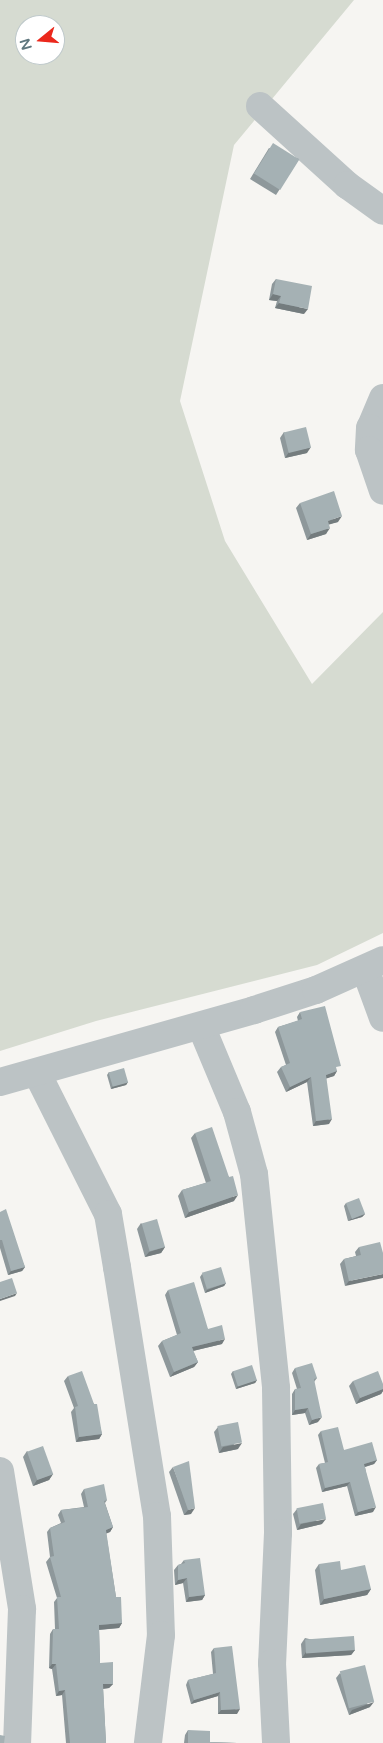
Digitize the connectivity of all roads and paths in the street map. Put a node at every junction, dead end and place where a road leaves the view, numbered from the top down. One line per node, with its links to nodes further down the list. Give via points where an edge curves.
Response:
1 (260, 106): 2 (street, via 347,185)
2 (383, 211)
3 (383, 398): 4 (street, via 370,428 369,450)
4 (383, 490)
5 (374, 965): 6 (street); 7 (street, via 316,990)
6 (383, 1018)
7 (201, 1026): 8 (street); 13 (street, via 237,1112 254,1174 276,1388 278,1533 272,1663)
8 (37, 1073): 9 (street); 12 (street, via 108,1214 119,1277 157,1516 161,1635)
9 (0, 1082)
10 (0, 1471): 11 (street, via 22,1609)
11 (17, 1743)
12 (148, 1743)
13 (276, 1743)

